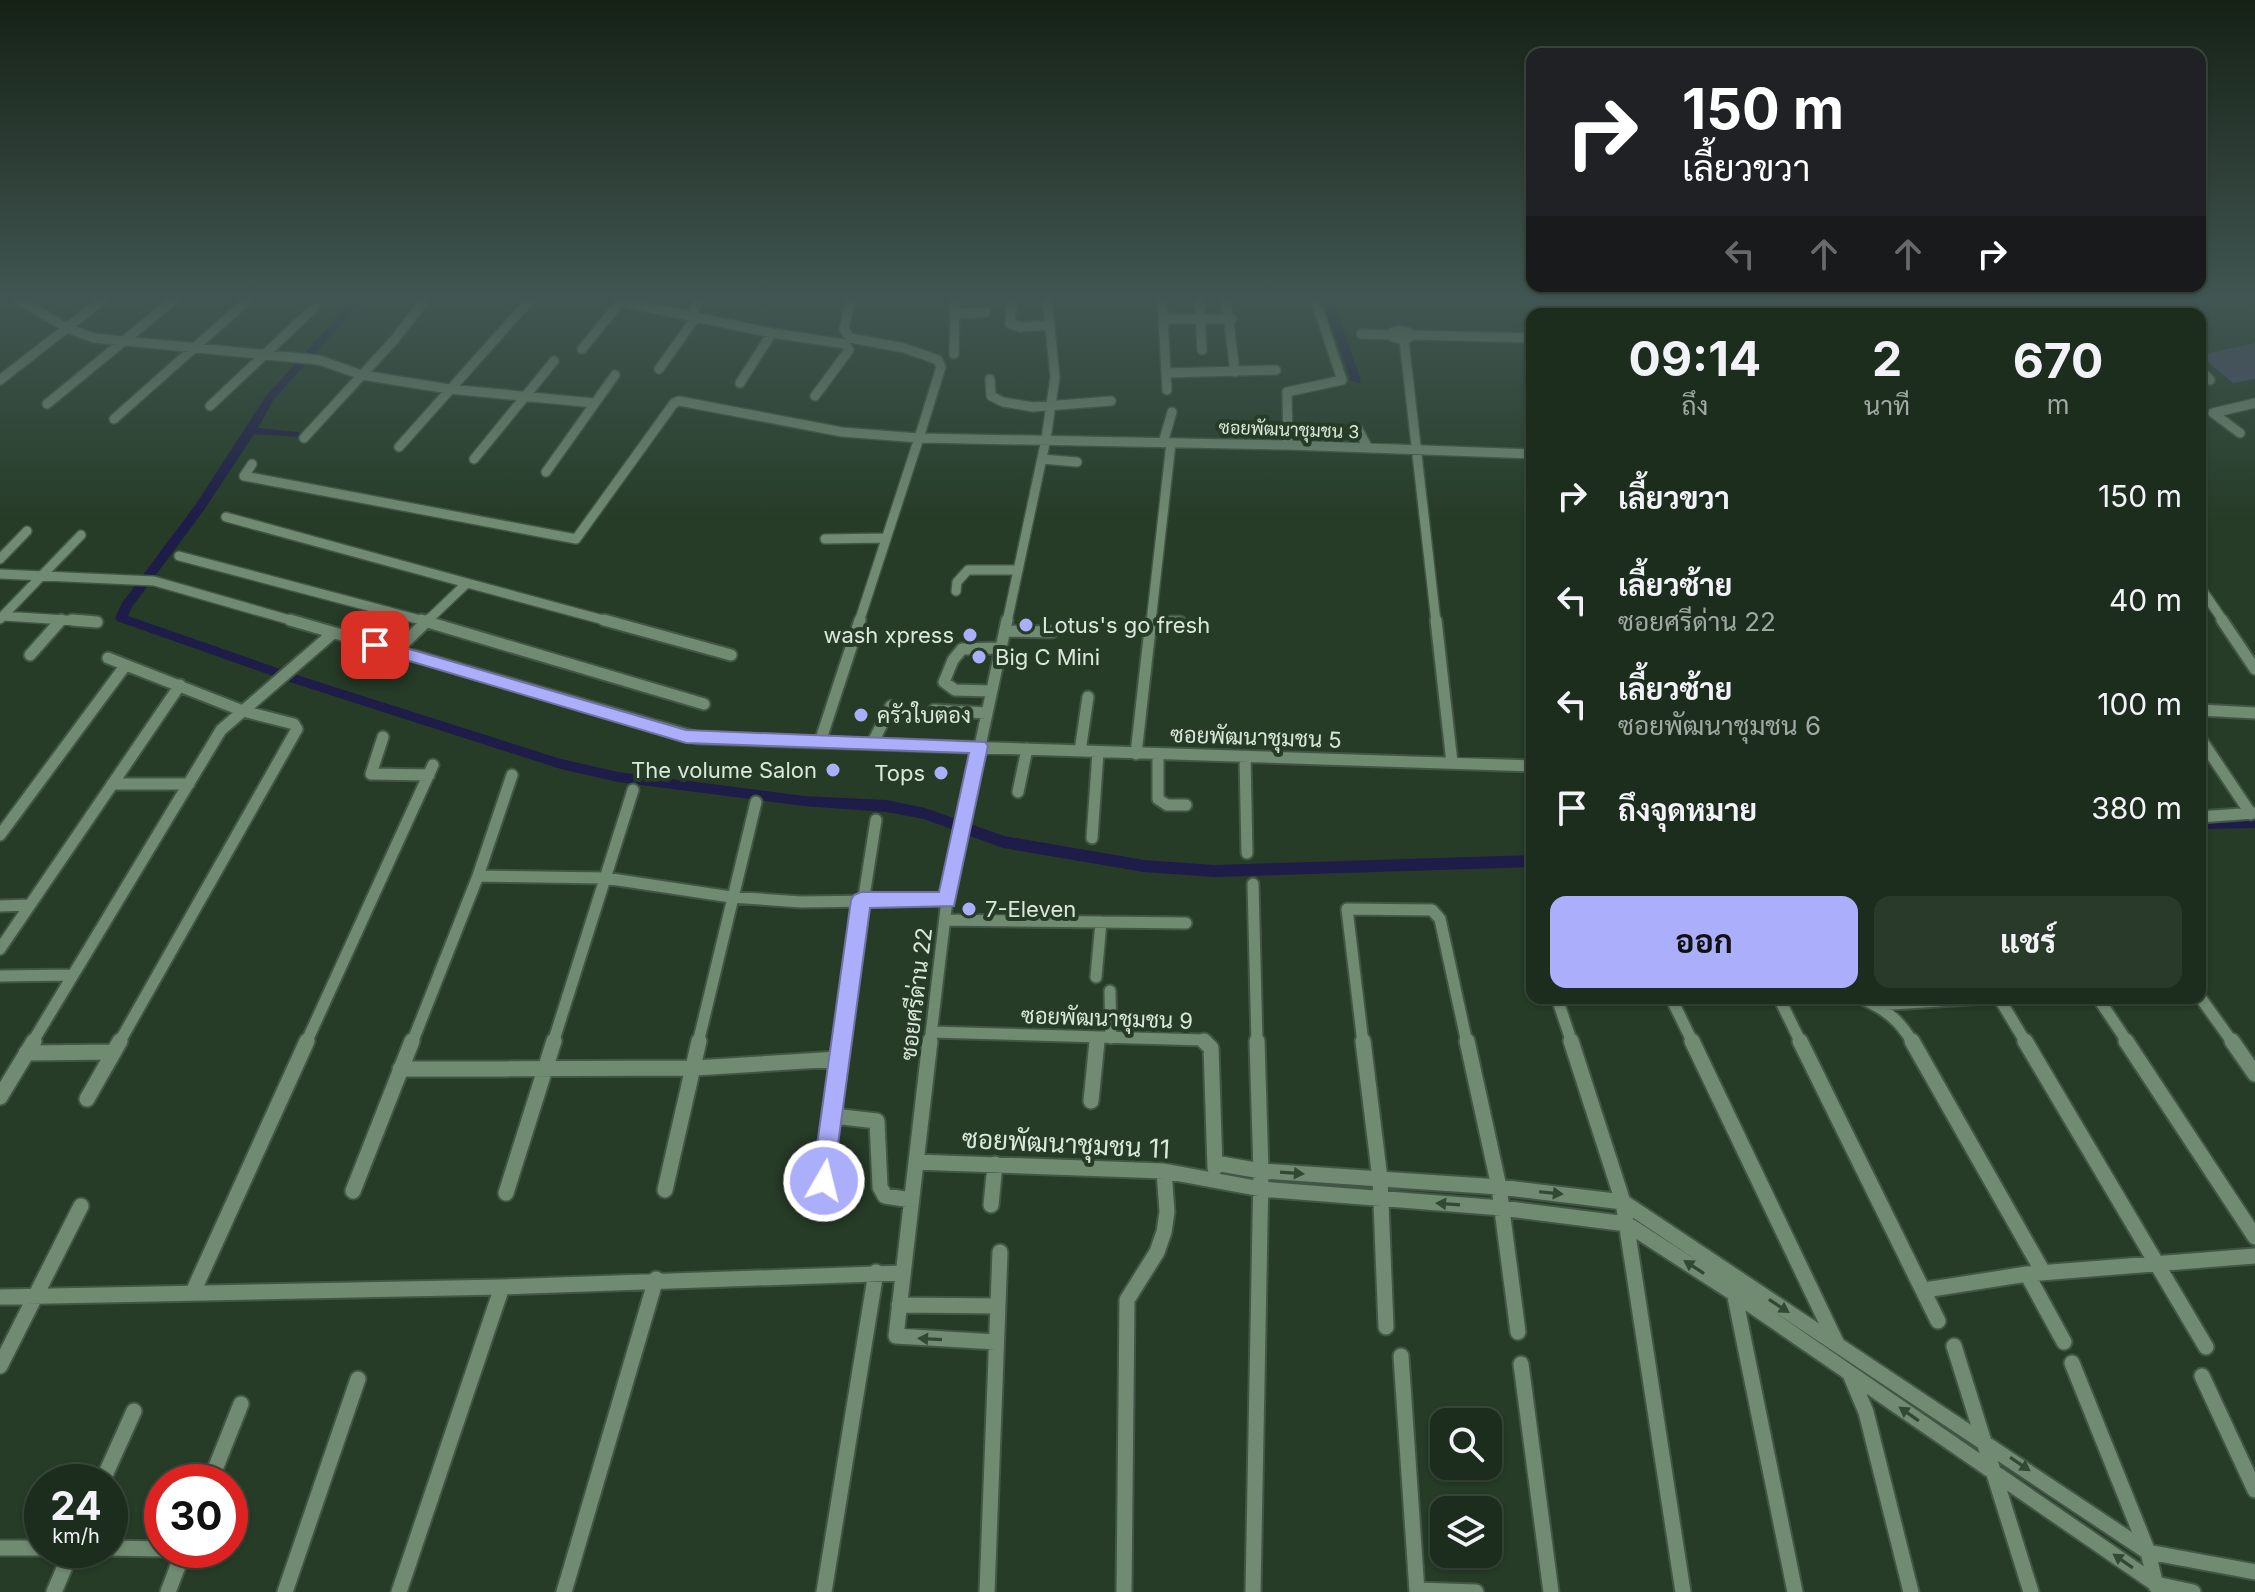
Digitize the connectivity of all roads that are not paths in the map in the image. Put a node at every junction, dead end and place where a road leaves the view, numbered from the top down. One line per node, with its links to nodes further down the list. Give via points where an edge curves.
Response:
1 (85, 373): 27 (street)
2 (166, 373): 31 (street)
3 (244, 373): 29 (street)
4 (357, 373): 14 (street)
5 (463, 373): 20 (street)
6 (544, 373): 23 (street)
7 (746, 373): 19 (street)
8 (831, 373): 24 (street)
9 (939, 373): 35 (street)
10 (1055, 373): 28 (street, ซอยศรีด่าน 22)
11 (1166, 373): 22 (street)
12 (1340, 373): 38 (street, via 1342,380 1334,385 1287,392)
13 (1410, 373): 41 (street)
14 (362, 375): 20 (street); 34 (street)
15 (615, 375): 25 (street)
16 (2206, 376): 18 (street)
17 (990, 379): 28 (street, via 991,396 997,401)
18 (2210, 380)
19 (740, 383)
20 (449, 389): 23 (street); 39 (street)
21 (1108, 390): 28 (street, via 1112,404)
22 (1167, 390)
23 (525, 395): 25 (street); 43 (street)
24 (815, 396)
25 (594, 403): 47 (street)
26 (2255, 403): 33 (street, via 2213,413)
27 (47, 404)
28 (1051, 405): 36 (street, ซอยศรีด่าน 22)
29 (210, 406)
30 (1172, 412): 37 (street)
31 (114, 419)
32 (1358, 429): 40 (street)
33 (2240, 433)
34 (304, 438)
35 (919, 438): 36 (street, ซอยพัฒนาชุมชน 3); 46 (street, ซอยพัฒนาชุมชน 3, via 842,432 679,401 576,539 244,476); 51 (street)
36 (1046, 439): 37 (street, ซอยพัฒนาชุมชน 3); 44 (street, ซอยศรีด่าน 22)
37 (1167, 443): 38 (street, ซอยพัฒนาชุมชน 3); 65 (street)
38 (1288, 445): 40 (street, ซอยพัฒนาชุมชน 3)
39 (399, 447)
40 (1368, 448): 41 (street, ซอยพัฒนาชุมชน 3)
41 (1417, 450): 42 (street, ซอยพัฒนาชุมชน 3); 98 (street)
42 (1526, 454)
43 (474, 459)
44 (1042, 459): 45 (street); 55 (street, ซอยศรีด่าน 22)
45 (1077, 462)
46 (252, 464)
47 (546, 472)
48 (226, 517): 58 (street)
49 (27, 531): 54 (street)
50 (81, 535): 57 (street)
51 (886, 538): 52 (street); 88 (street)
52 (825, 539)
53 (179, 556): 64 (street)
54 (0, 559)
55 (1018, 570): 59 (street, via 968,570); 67 (street, ซอยศรีด่าน 22)
56 (0, 574): 57 (street, ซอยพัฒนาชุมชน 5)
57 (41, 576): 61 (street); 69 (street, ซอยพัฒนาชุมชน 5, via 154,581)
58 (467, 583): 64 (street); 73 (street)
59 (956, 591)
60 (2206, 598): 76 (street)
61 (2, 618): 62 (street)
62 (61, 620): 63 (street); 72 (street)
63 (97, 622)
64 (427, 622): 71 (street); 80 (street)
65 (1151, 622): 66 (street); 95 (street)
66 (1180, 622)
67 (1005, 631): 68 (street); 70 (street, ซอยศรีด่าน 22)
68 (1052, 632)
69 (333, 633): 71 (street, ซอยพัฒนาชุมชน 5); 84 (street)
70 (1000, 648): 78 (street, ซอยศรีด่าน 22); 78 (street, via 961,648 953,654 944,682 955,690)
71 (396, 651): 88 (street, ซอยพัฒนาชุมชน 5, via 686,737)
72 (30, 655)
73 (731, 655)
74 (108, 658): 75 (street)
75 (125, 666): 77 (street); 110 (street)
76 (2255, 669)
77 (180, 685): 84 (street); 101 (street)
78 (991, 691): 85 (street, ซอยศรีด่าน 22)
79 (1088, 697): 93 (street)
80 (704, 704)
81 (891, 706): 89 (street)
82 (934, 710): 85 (street)
83 (2206, 710): 86 (street)
84 (243, 711): 102 (street, via 221,730); 139 (street, via 297,729)
85 (986, 713): 90 (street, ซอยศรีด่าน 22)
86 (2255, 713)
87 (383, 737): 180 (street, via 371,774 431,770)
88 (820, 742): 89 (street, ซอยพัฒนาชุมชน 5)
89 (872, 744): 90 (street, ซอยพัฒนาชุมชน 5)
90 (979, 746): 92 (street, ซอยพัฒนาชุมชน 5); 118 (street, ซอยศรีด่าน 22)
91 (2206, 747): 107 (street)
92 (1027, 749): 93 (street, ซอยพัฒนาชุมชน 5); 104 (street)
93 (1080, 751): 94 (street, ซอยพัฒนาชุมชน 5)
94 (1098, 752): 95 (street, ซอยพัฒนาชุมชน 5); 111 (street)
95 (1136, 754): 96 (street, ซอยพัฒนาชุมชน 5)
96 (1158, 754): 97 (street, ซอยพัฒนาชุมชน 5); 106 (street, via 1158,799)
97 (1245, 757): 98 (street, ซอยพัฒนาชุมชน 5); 112 (street)
98 (1452, 763): 99 (street, ซอยพัฒนาชุมชน 5)
99 (1526, 766)
100 (512, 775): 113 (street)
101 (112, 784): 102 (street); 119 (street)
102 (189, 784): 125 (street)
103 (633, 790): 114 (street)
104 (1018, 792)
105 (756, 802): 116 (street)
106 (1186, 805)
107 (2253, 814): 108 (street)
108 (2206, 817)
109 (876, 820): 117 (street)
110 (0, 835)
111 (1092, 838)
112 (1247, 853)
113 (478, 876): 114 (street); 143 (street)
114 (605, 878): 116 (street); 144 (street)
115 (1253, 884): 154 (street)
116 (731, 897): 117 (street); 142 (street)
117 (861, 900): 118 (street); 141 (street)
118 (947, 900): 121 (street, ซอยศรีด่าน 22)
119 (30, 905): 120 (street); 124 (street)
120 (0, 906)
121 (945, 920): 122 (street); 137 (street, ซอยศรีด่าน 22)
122 (1101, 922): 123 (street); 127 (street)
123 (1186, 923)
124 (0, 949)
125 (73, 975): 126 (street); 140 (street)
126 (0, 976)
127 (1096, 977)
128 (1110, 991): 138 (street)
129 (1559, 1004): 164 (street)
130 (1674, 1004): 191 (street)
131 (1782, 1004): 179 (street)
132 (1886, 1004): 136 (street)
133 (2003, 1004): 172 (street)
134 (2102, 1004): 169 (street)
135 (2205, 1004): 145 (street)
136 (1876, 1005): 175 (street, via 1902,1024)
137 (931, 1032): 138 (street, ซอยพัฒนาชุมชน 9); 150 (street, ซอยศรีด่าน 22)
138 (1104, 1037): 148 (street); 152 (street, ซอยพัฒนาชุมชน 9, via 1208,1043)
139 (114, 1052): 140 (street); 147 (street)
140 (26, 1053): 146 (street)
141 (838, 1059): 142 (street); 156 (street)
142 (695, 1068): 144 (street); 159 (street)
143 (400, 1069): 144 (street); 160 (street)
144 (546, 1069): 161 (street)
145 (2255, 1074)
146 (0, 1097)
147 (87, 1099)
148 (1091, 1101)
149 (842, 1117): 163 (street, via 877,1121 880,1189 885,1196)
150 (916, 1162): 151 (street, ซอยพัฒนาชุมชน 11); 163 (street, ซอยศรีด่าน 22)
151 (995, 1164): 153 (street, ซอยพัฒนาชุมชน 11); 165 (street)
152 (1214, 1170): 153 (street, ซอยพัฒนาชุมชน 11); 154 (street); 158 (street)
153 (1164, 1171): 223 (street, via 1164,1236 1127,1300)
154 (1261, 1171): 155 (street, one-way to 155); 158 (street)
155 (1380, 1179): 157 (street); 157 (street, via 1347,909 1432,910 1440,919); 162 (street)
156 (824, 1181)
157 (1499, 1187): 164 (street, one-way to 164); 167 (street)
158 (1261, 1189): 162 (street); 224 (street)
159 (665, 1190)
160 (353, 1191)
161 (506, 1193)
162 (1381, 1199): 167 (street, one-way to 162); 187 (street)
163 (911, 1200): 174 (street, ซอยศรีด่าน 22)
164 (1623, 1202): 168 (street); 176 (street)
165 (991, 1205)
166 (81, 1206): 183 (street)
167 (1502, 1208): 168 (street); 188 (street)
168 (1627, 1224): 181 (street, one-way to 168); 227 (street)
169 (2255, 1237)
170 (1000, 1252): 185 (street)
171 (2255, 1256): 172 (street)
172 (2157, 1263): 175 (street); 193 (street)
173 (876, 1272): 174 (street); 177 (street); 221 (street)
174 (903, 1273): 184 (street, ซอยศรีด่าน 22)
175 (2035, 1273): 179 (street); 190 (street)
176 (1731, 1275): 181 (street); 191 (street, one-way to 191)
177 (656, 1279): 178 (street); 220 (street)
178 (502, 1287): 180 (street); 219 (street)
179 (1925, 1290): 186 (street)
180 (193, 1292): 183 (street)
181 (1735, 1294): 198 (street); 228 (street)
182 (0, 1297): 183 (street)
183 (33, 1297): 197 (street)
184 (899, 1305): 185 (street); 189 (street, ซอยศรีด่าน 22, one-way to 184, via 898,1338)
185 (998, 1306): 189 (street)
186 (1938, 1321)
187 (1386, 1327)
188 (1518, 1332)
189 (996, 1342): 222 (street)
190 (2064, 1342)
191 (1838, 1345): 198 (street); 203 (street)
192 (1954, 1346): 203 (street)
193 (2206, 1347)
194 (1401, 1356): 215 (street)
195 (2072, 1363): 210 (street)
196 (1521, 1364): 226 (street)
197 (0, 1366)
198 (1849, 1372): 206 (street, one-way to 198); 229 (street, via 1866,1412)
199 (2202, 1376): 207 (street)
200 (358, 1379): 218 (street)
201 (241, 1404): 205 (street)
202 (134, 1411): 204 (street)
203 (1986, 1441): 206 (street); 210 (street, one-way to 210)
204 (110, 1464)
205 (217, 1464)
206 (1996, 1473): 214 (street, one-way to 206); 230 (street)
207 (2255, 1490)
208 (0, 1548): 209 (street)
209 (24, 1548)
210 (2148, 1552): 213 (street); 214 (street)
211 (64, 1568): 216 (street)
212 (177, 1568): 217 (street)
213 (2255, 1572)
214 (2157, 1588): 231 (street)
215 (1417, 1591): 225 (street)
216 (54, 1592)
217 (168, 1592)
218 (285, 1592)
219 (399, 1592)
220 (564, 1592)
221 (824, 1592)
222 (987, 1592)
223 (1124, 1592)
224 (1253, 1592)
225 (1476, 1592)
226 (1551, 1592)
227 (1683, 1592)
228 (1795, 1592)
229 (1911, 1592)
230 (2031, 1592)
231 (2193, 1592)

